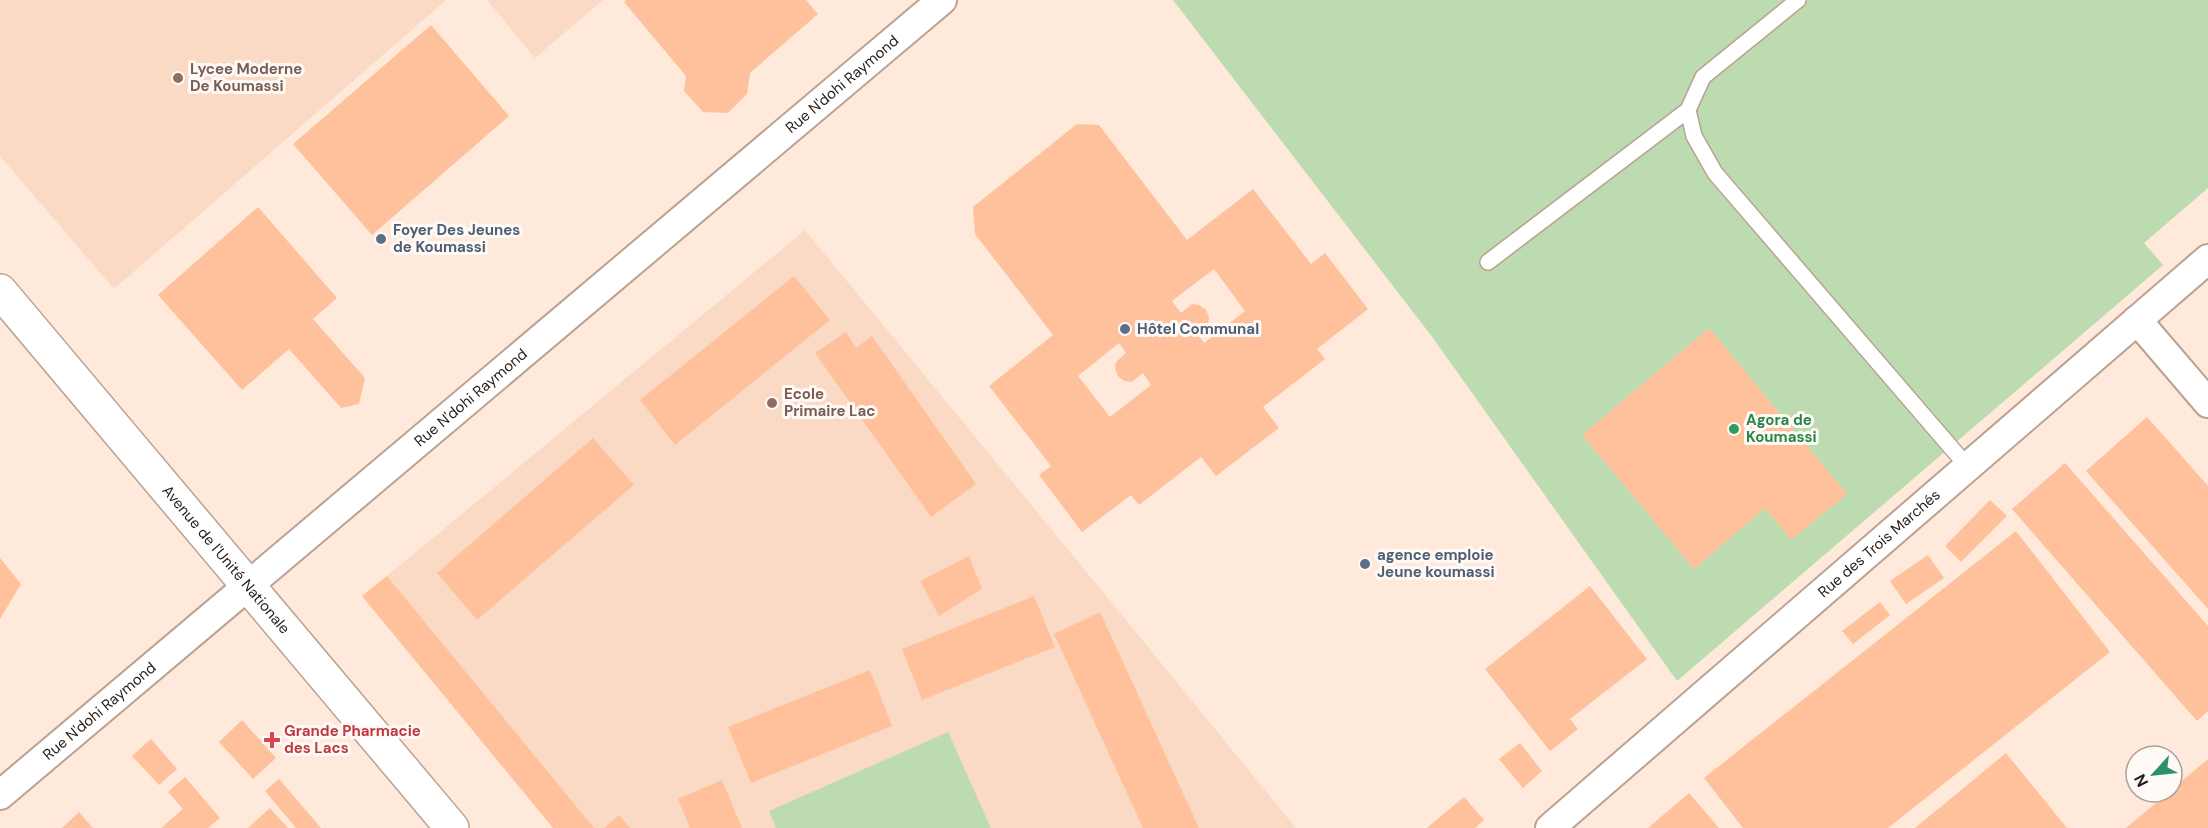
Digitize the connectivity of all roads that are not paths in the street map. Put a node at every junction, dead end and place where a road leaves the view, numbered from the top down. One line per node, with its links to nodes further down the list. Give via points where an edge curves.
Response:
1 (942, 0): 10 (street, Rue N'dohi Raymond)
2 (1798, 0): 3 (lane, via 1703,76)
3 (1688, 110): 5 (lane); 9 (lane, via 1695,136 1715,173)
4 (2208, 259): 7 (street, Rue des Trois Marchés)
5 (1488, 262)
6 (0, 291): 10 (street, Avenue de l'Unité Nationale)
7 (2137, 320): 8 (street); 9 (street, Rue des Trois Marchés)
8 (2208, 404)
9 (1967, 466): 13 (street, Rue des Trois Marchés)
10 (249, 586): 11 (street, Rue N'dohi Raymond); 12 (street, Avenue de l'Unité Nationale)
11 (0, 795)
12 (452, 828)
13 (1550, 828)

